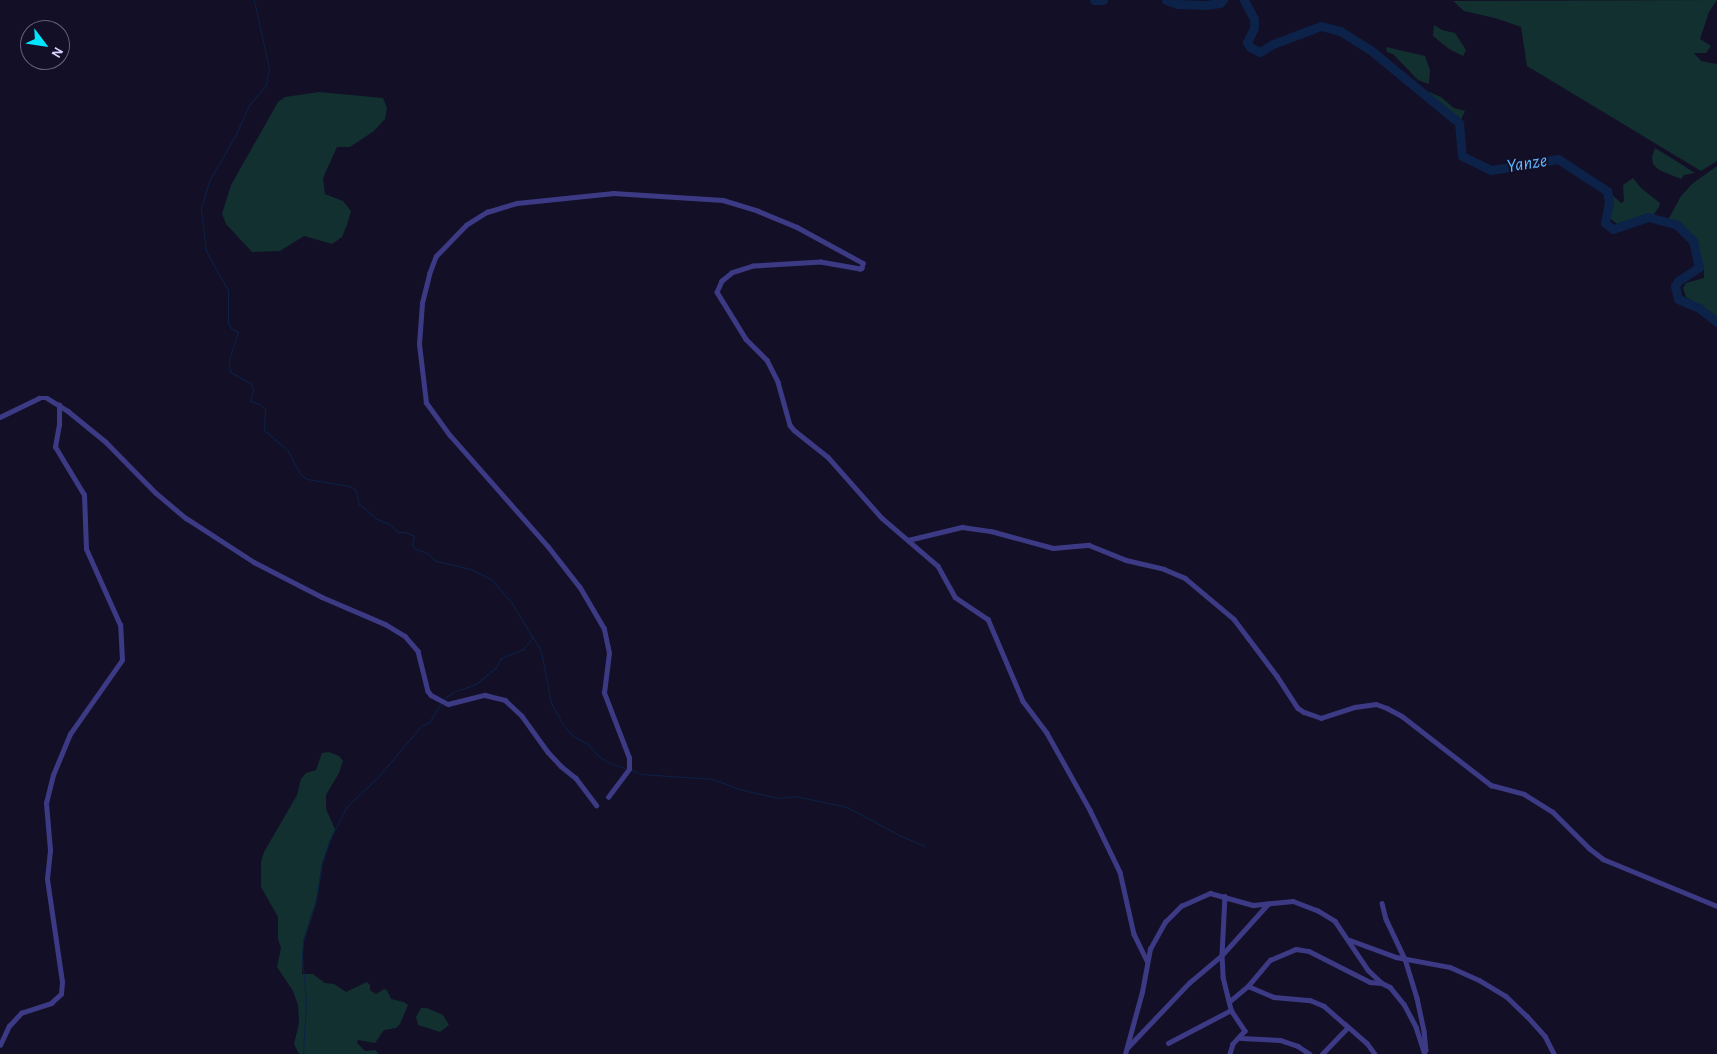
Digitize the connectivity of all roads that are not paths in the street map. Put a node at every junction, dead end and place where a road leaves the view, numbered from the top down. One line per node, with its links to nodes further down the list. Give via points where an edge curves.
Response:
1 (59, 405): 2 (street, via 47,398 34,399); 5 (street, via 106,442 156,493 186,518 263,566 405,636 418,651 431,695 448,704 485,695 505,700 522,716 560,766 576,778); 21 (street, via 60,425 55,447 84,495 86,549 120,624 122,660 70,734 47,797 50,850 47,879 61,994 51,1003 21,1013 8,1026)
2 (0, 417)
3 (908, 540): 4 (street, via 882,518 828,457 794,430 767,360 746,339 717,292 722,281 732,273 753,266 821,262 860,270 863,266 858,259 797,227 723,200 612,193 554,198 517,203 487,212 466,225 436,256 422,303 420,344 426,403 450,436 548,547 580,588 604,629 609,652 604,693 629,758 629,769); 9 (street, via 962,527 991,531 1053,548 1088,546 1185,578 1234,619 1304,712 1321,718 1355,707 1376,704 1387,708 1491,785 1524,794 1553,812 1604,859); 13 (street, via 938,566 955,597 991,624 1023,702 1047,733 1120,872 1134,934)
4 (608, 797)
5 (596, 805)
6 (1225, 896): 8 (street, via 1253,905); 11 (street); 13 (street, via 1210,893 1181,906 1159,932)
7 (1382, 903): 12 (street)
8 (1268, 904): 10 (street, via 1293,901 1317,910 1335,921); 11 (street)
9 (1717, 906)
10 (1349, 940): 12 (street); 14 (street, via 1368,970)
11 (1222, 955): 16 (street, via 1223,977); 22 (street)
12 (1405, 959): 28 (street, via 1417,998); 29 (street, via 1450,968 1506,996 1545,1036)
13 (1147, 961): 22 (street)
14 (1382, 984): 15 (street, via 1370,982 1309,951 1296,949 1270,960); 28 (street, via 1390,987 1404,1004)
15 (1248, 986): 16 (street); 18 (street, via 1274,997 1310,1000 1324,1006)
16 (1230, 1001): 17 (street)
17 (1231, 1010): 19 (street, via 1244,1027); 20 (street)
18 (1348, 1027): 26 (street); 27 (street)
19 (1241, 1038): 24 (street, via 1233,1044); 25 (street, via 1280,1040)
20 (1168, 1043)
21 (0, 1045)
22 (1127, 1048): 23 (street)
23 (1125, 1054)
24 (1230, 1054)
25 (1310, 1054)
26 (1322, 1054)
27 (1375, 1054)
28 (1426, 1054)
29 (1554, 1054)

